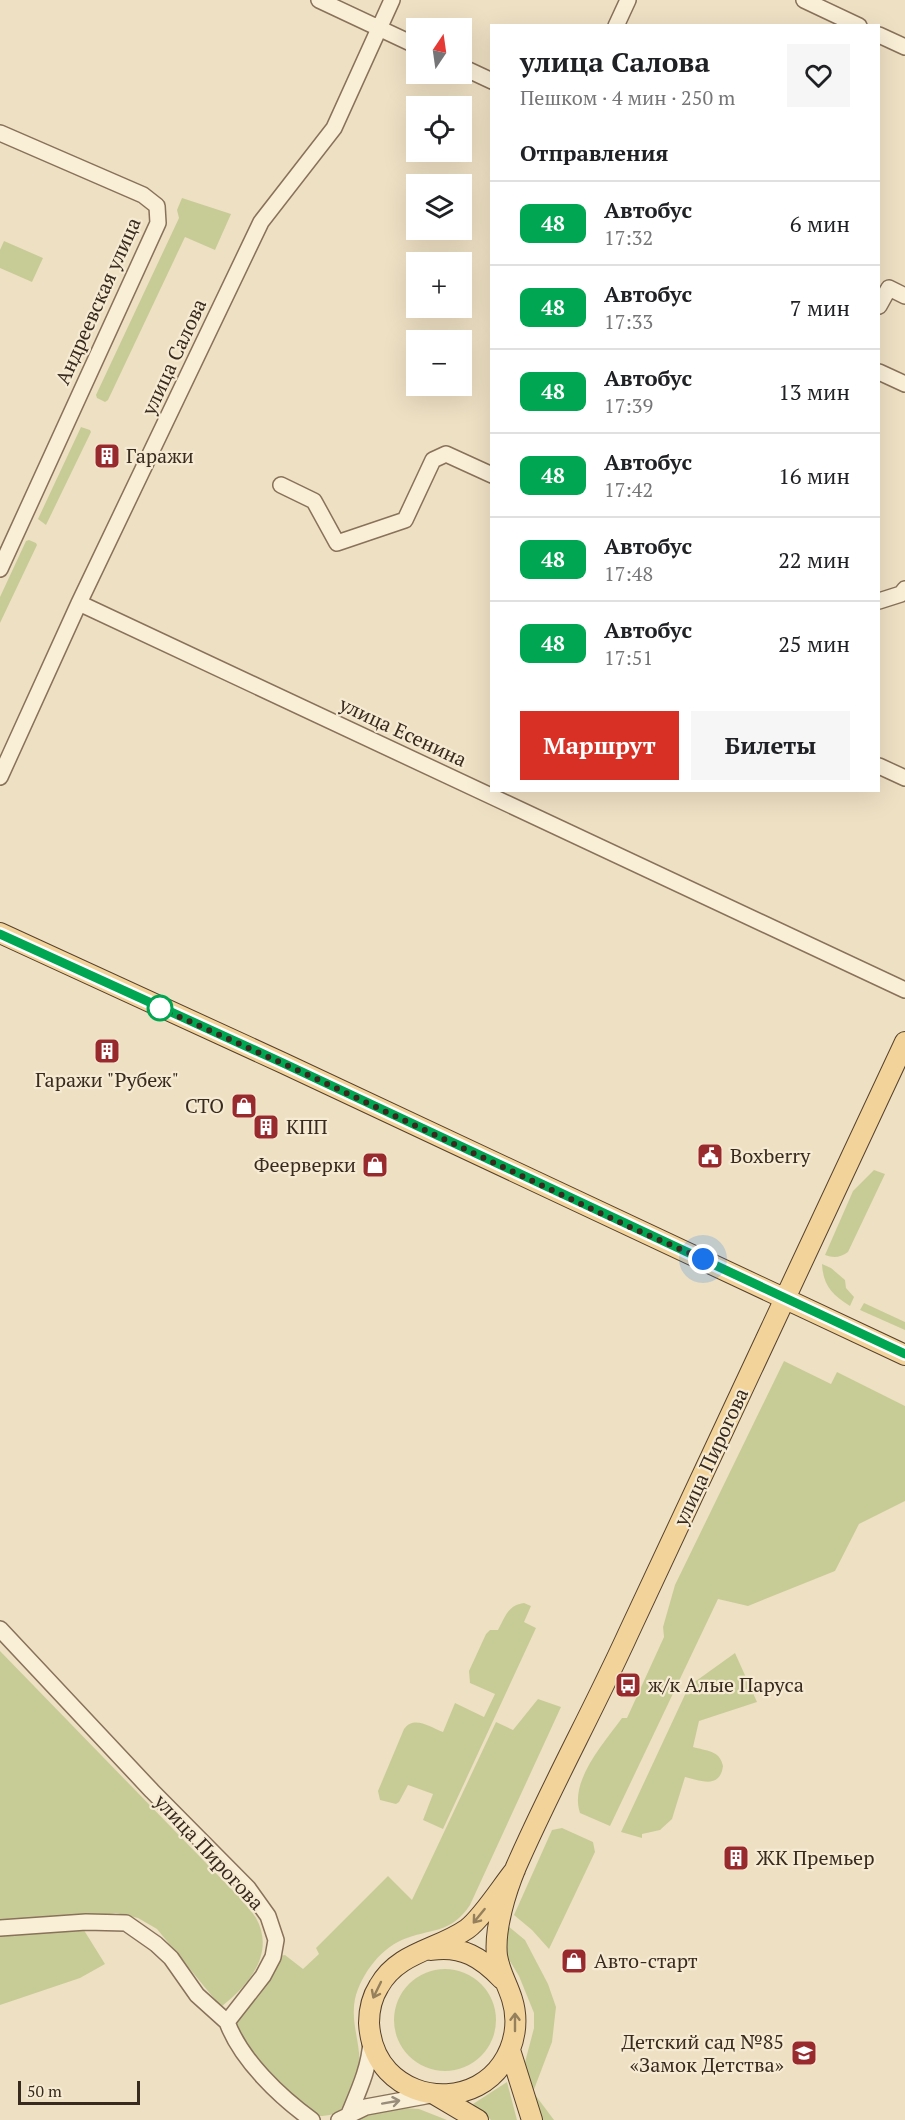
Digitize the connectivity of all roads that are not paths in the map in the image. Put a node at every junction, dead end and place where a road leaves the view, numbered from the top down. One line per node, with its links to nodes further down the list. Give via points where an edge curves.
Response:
1 (319, 0): 7 (street)
2 (392, 0): 7 (street, улица Салова)
3 (628, 0): 5 (street)
4 (804, 0): 6 (street)
5 (617, 24)
6 (855, 24)
7 (379, 28): 9 (street); 23 (street, улица Салова, via 334,128 261,222)
8 (880, 35): 10 (street)
9 (406, 41)
10 (905, 47)
11 (472, 72): 12 (street)
12 (490, 80)
13 (0, 133): 20 (street, Андреевская улица, via 143,195 157,206 158,223)
14 (905, 296): 15 (street, via 889,288)
15 (880, 304)
16 (880, 372): 17 (street)
17 (905, 384)
18 (490, 474): 19 (street, via 446,454 439,456 433,460 405,520 337,543 314,501)
19 (281, 485)
20 (0, 569)
21 (905, 589): 22 (street)
22 (880, 601)
23 (80, 603): 25 (street, улица Салова); 28 (street, улица Есенина)
24 (880, 766): 26 (street)
25 (0, 777)
26 (905, 778)
27 (0, 933): 30 (main road)
28 (905, 990)
29 (905, 1042): 30 (main road, улица Пирогова)
30 (786, 1298): 31 (main road); 33 (main road, улица Пирогова)
31 (905, 1354)
32 (0, 1629): 37 (street, улица Пирогова, via 248,1888 268,1916 276,1940 273,1957)
33 (515, 1870): 35 (main road, улица Пирогова, one-way to 35, via 469,1928); 36 (main road, улица Пирогова, via 496,1942)
34 (0, 1928): 37 (street, via 126,1923 171,1958 197,1995)
35 (419, 1952): 36 (main road, улица Пирогова, via 442,1948 465,1952 486,1962); 38 (main road, улица Пирогова, one-way to 38, via 400,1961 384,1976 369,2016)
36 (502, 1979): 39 (main road, улица Пирогова, one-way to 36, via 516,2013)
37 (227, 2022): 42 (street, via 260,2072 283,2098)
38 (370, 2038): 40 (main road, улица Пирогова, via 389,2072 404,2084); 41 (street, via 370,2053)
39 (510, 2050): 40 (main road, улица Пирогова, via 495,2072 476,2087); 44 (main road, улица Пирогова)
40 (434, 2094): 41 (street, one-way to 40, via 383,2103); 43 (main road, улица Пирогова)
41 (344, 2117)
42 (312, 2120)
43 (478, 2120)
44 (532, 2120)

